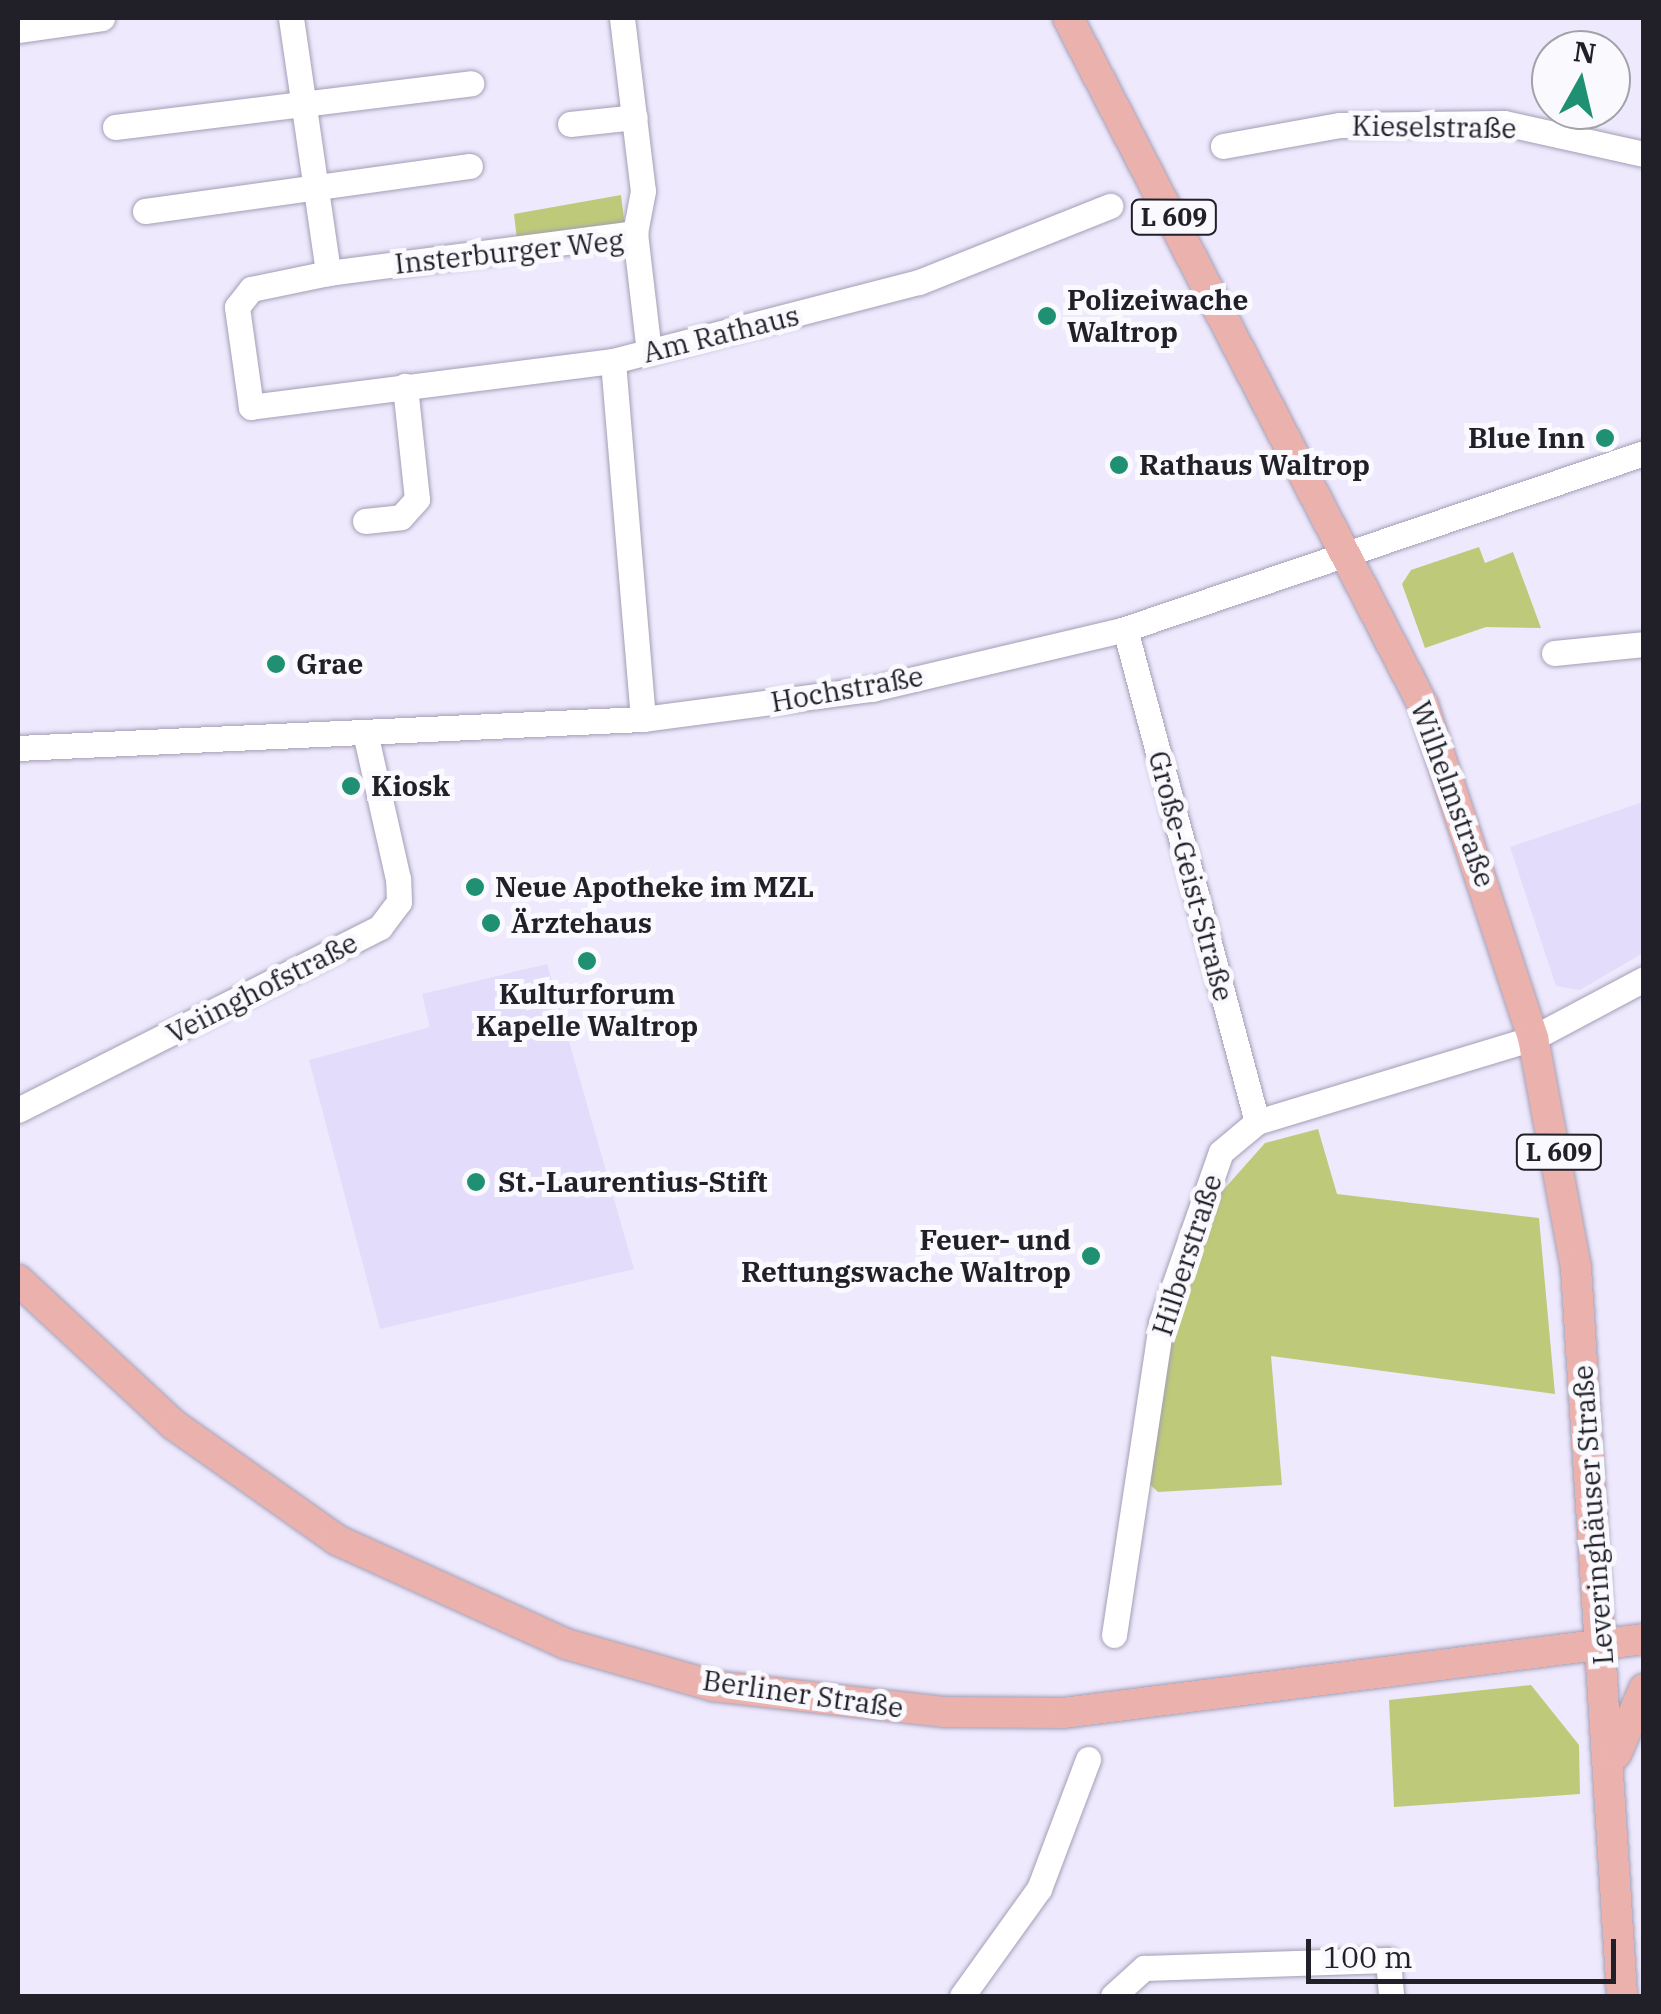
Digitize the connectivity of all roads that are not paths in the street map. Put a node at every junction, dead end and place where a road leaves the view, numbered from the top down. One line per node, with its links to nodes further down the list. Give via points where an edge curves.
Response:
1 (102, 18): 5 (street)
2 (292, 18): 7 (street)
3 (622, 18): 8 (street)
4 (1068, 18): 24 (main road, L 609)
5 (18, 30)
6 (471, 83): 7 (street)
7 (302, 104): 10 (street); 14 (street)
8 (635, 117): 9 (street); 17 (street, via 644,191)
9 (570, 124)
10 (115, 127)
11 (1224, 146): 12 (street, Kieselstraße, via 1340,126 1504,122)
12 (1644, 154)
13 (470, 166): 14 (street)
14 (319, 186): 16 (street); 18 (street)
15 (1110, 206): 19 (street, Am Rathaus, via 919,282)
16 (146, 212)
17 (635, 234): 18 (street, Insterburger Weg); 19 (street, Insterburger Weg)
18 (328, 273): 21 (street, Insterburger Weg, via 252,289 237,308 250,407)
19 (649, 352): 20 (street, Am Rathaus)
20 (613, 360): 21 (street); 28 (street, Am Rathaus)
21 (405, 386): 23 (street, via 417,499 401,517)
22 (1644, 453): 24 (street, Hochstraße)
23 (365, 521)
24 (1352, 558): 25 (street, Hochstraße); 32 (main road, Wilhelmstraße / L 609, via 1452,784)
25 (1125, 629): 28 (street, Hochstraße, via 872,688); 34 (street, Große-Geist-Straße)
26 (1644, 644): 27 (street)
27 (1554, 653)
28 (643, 718): 29 (street, Hochstraße)
29 (366, 738): 30 (street, Hochstraße); 33 (street, Veiinghofstraße, via 398,879 399,902 380,926)
30 (18, 748)
31 (1644, 979): 32 (street, Hilberstraße)
32 (1533, 1038): 34 (street, Hilberstraße); 38 (main road, Leveringhäuser Straße / L 609, via 1576,1268)
33 (18, 1110)
34 (1258, 1122): 36 (street, Hilberstraße, via 1221,1152 1160,1323)
35 (18, 1280): 38 (main road, Berliner Straße, via 174,1425 337,1540 566,1644 713,1686 908,1709 1064,1713)
36 (1114, 1635)
37 (1644, 1639): 38 (main road, Berliner Straße)
38 (1602, 1648): 41 (main road, Leveringhäuser Straße / L 609)
39 (1644, 1689): 41 (main road)
40 (1088, 1759): 42 (street, via 1039,1889)
41 (1610, 1771): 45 (main road, Leveringhäuser Straße / L 609)
42 (962, 1996)
43 (1113, 1996): 44 (street, via 1144,1968 1388,1960)
44 (1390, 1996)
45 (1622, 1996)

